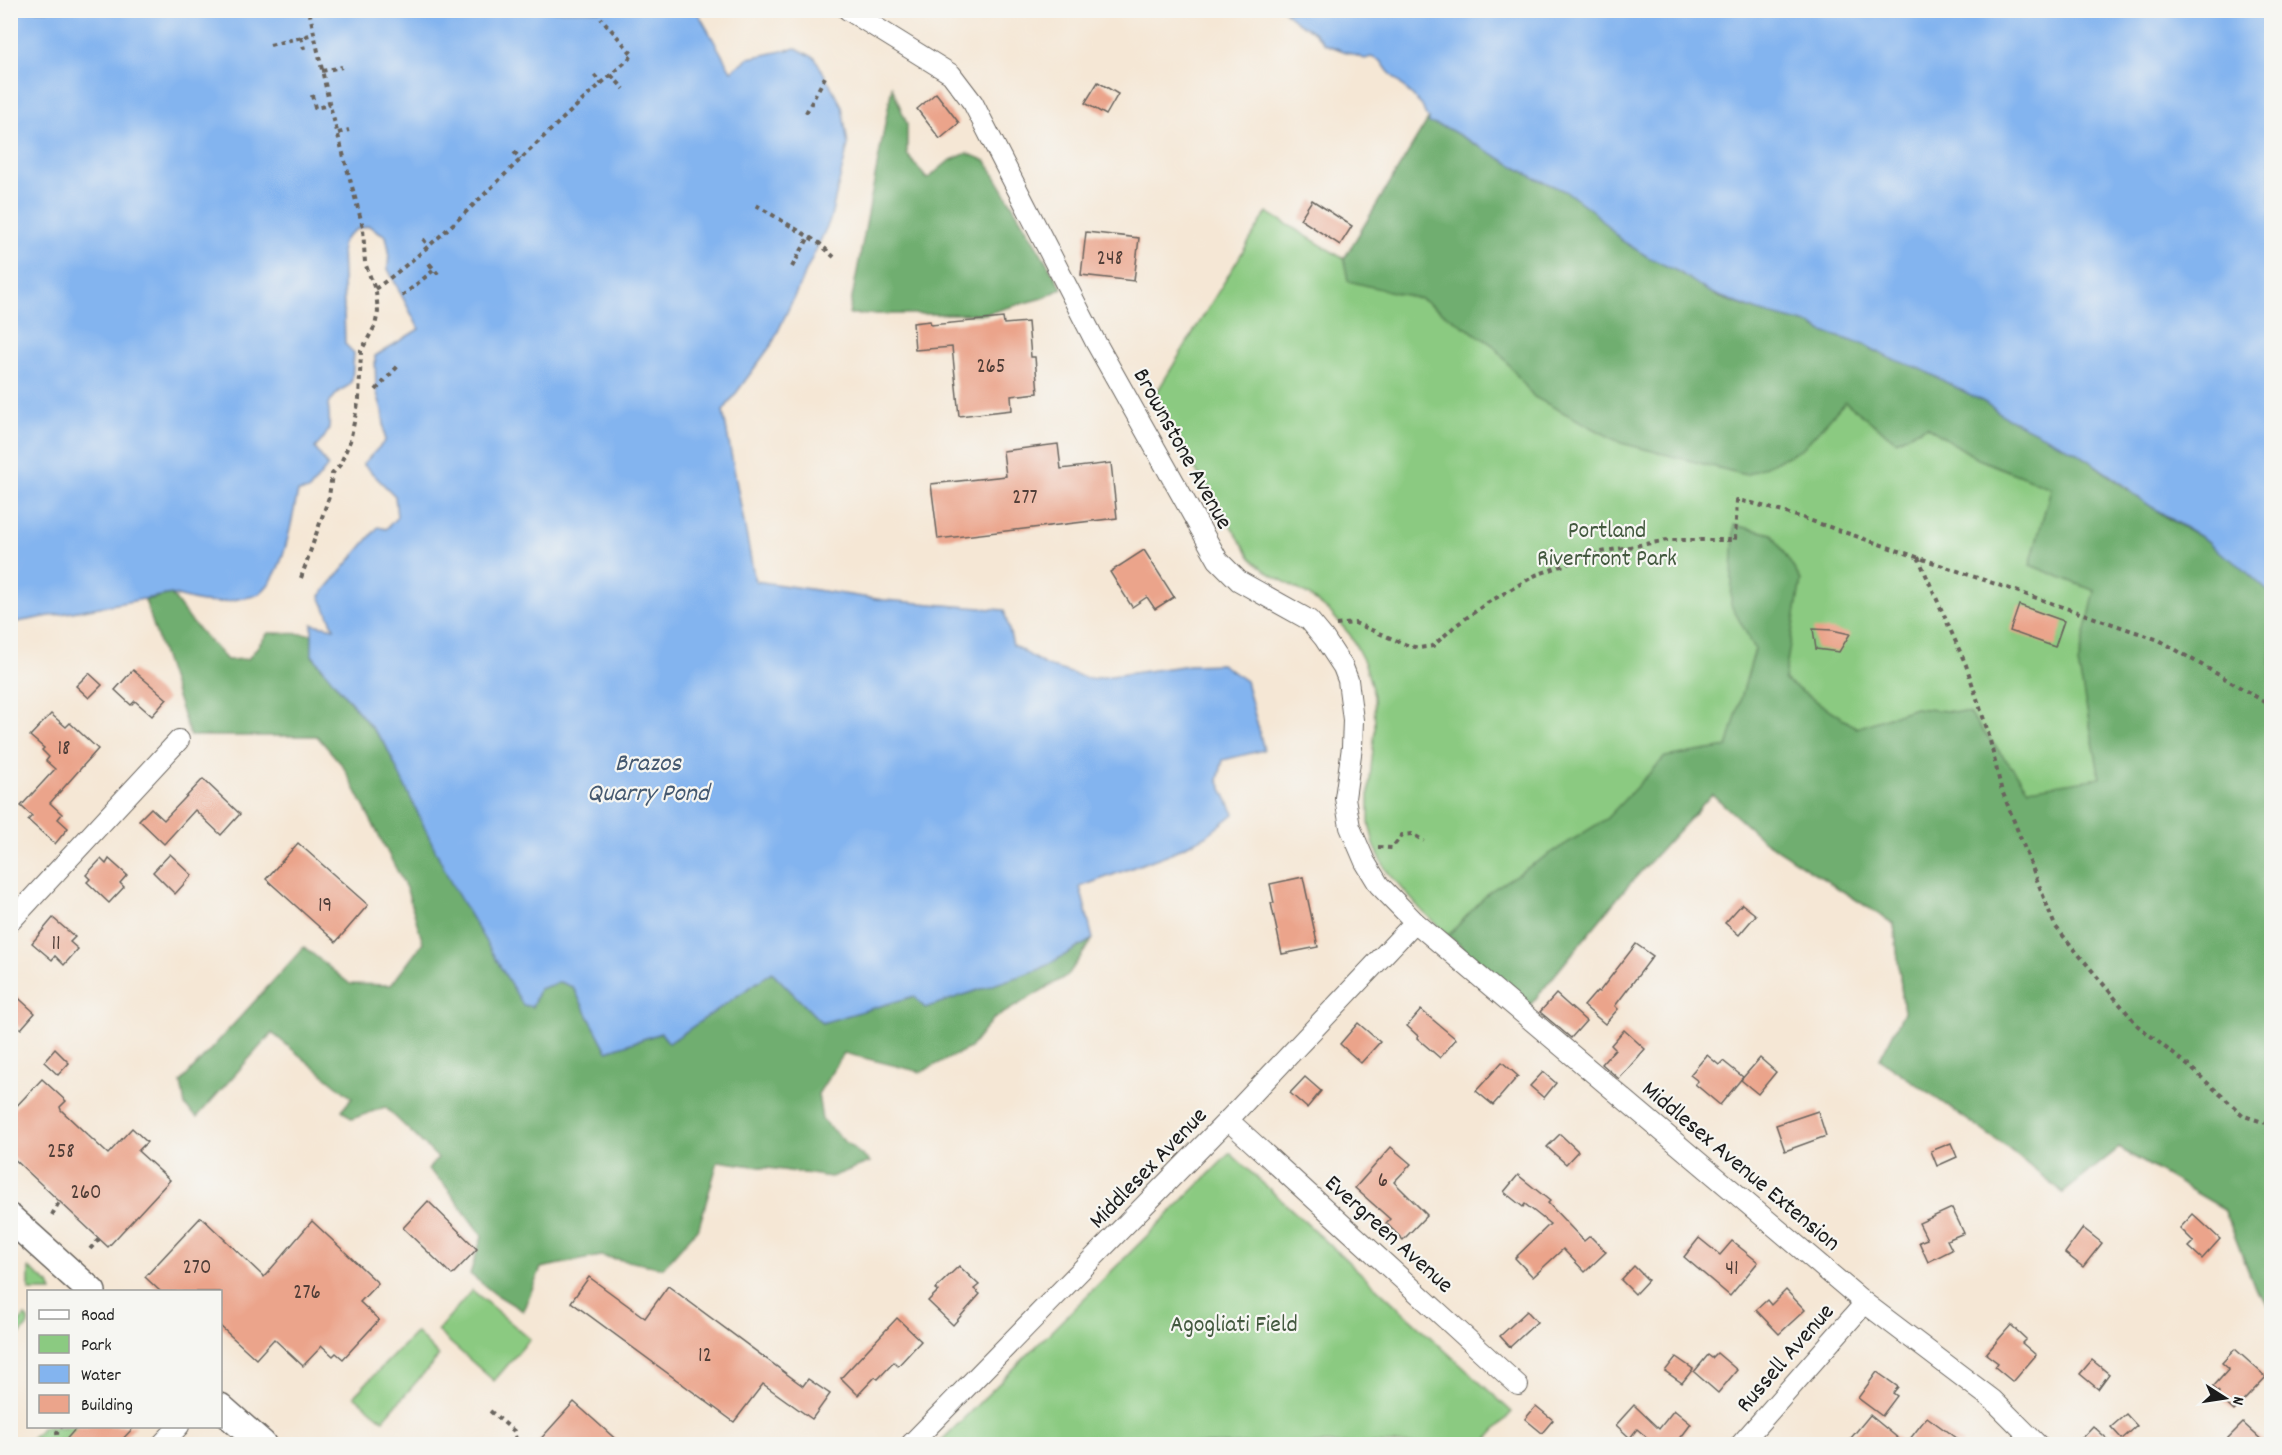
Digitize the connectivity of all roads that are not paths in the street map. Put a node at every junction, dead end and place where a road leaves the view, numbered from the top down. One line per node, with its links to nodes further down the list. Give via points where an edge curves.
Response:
1 (848, 10): 4 (street, Brownstone Avenue, via 951,74 962,88 1095,341 1218,560 1246,585 1309,620 1337,657 1348,680 1352,707 1346,798 1350,827 1379,885)
2 (179, 740): 3 (street)
3 (10, 922)
4 (1415, 922): 5 (street, Middlesex Avenue); 8 (street, Middlesex Avenue Extension)
5 (1228, 1120): 9 (street, Evergreen Avenue); 14 (street, Middlesex Avenue)
6 (10, 1218): 7 (main road)
7 (90, 1290)
8 (1865, 1303): 15 (street, Russell Avenue); 16 (street, Middlesex Avenue Extension, via 1993,1400)
9 (1518, 1385)
10 (222, 1409): 13 (main road)
11 (177, 1428): 12 (street)
12 (162, 1444)
13 (262, 1444)
14 (911, 1444)
15 (1741, 1444)
16 (2037, 1444)

